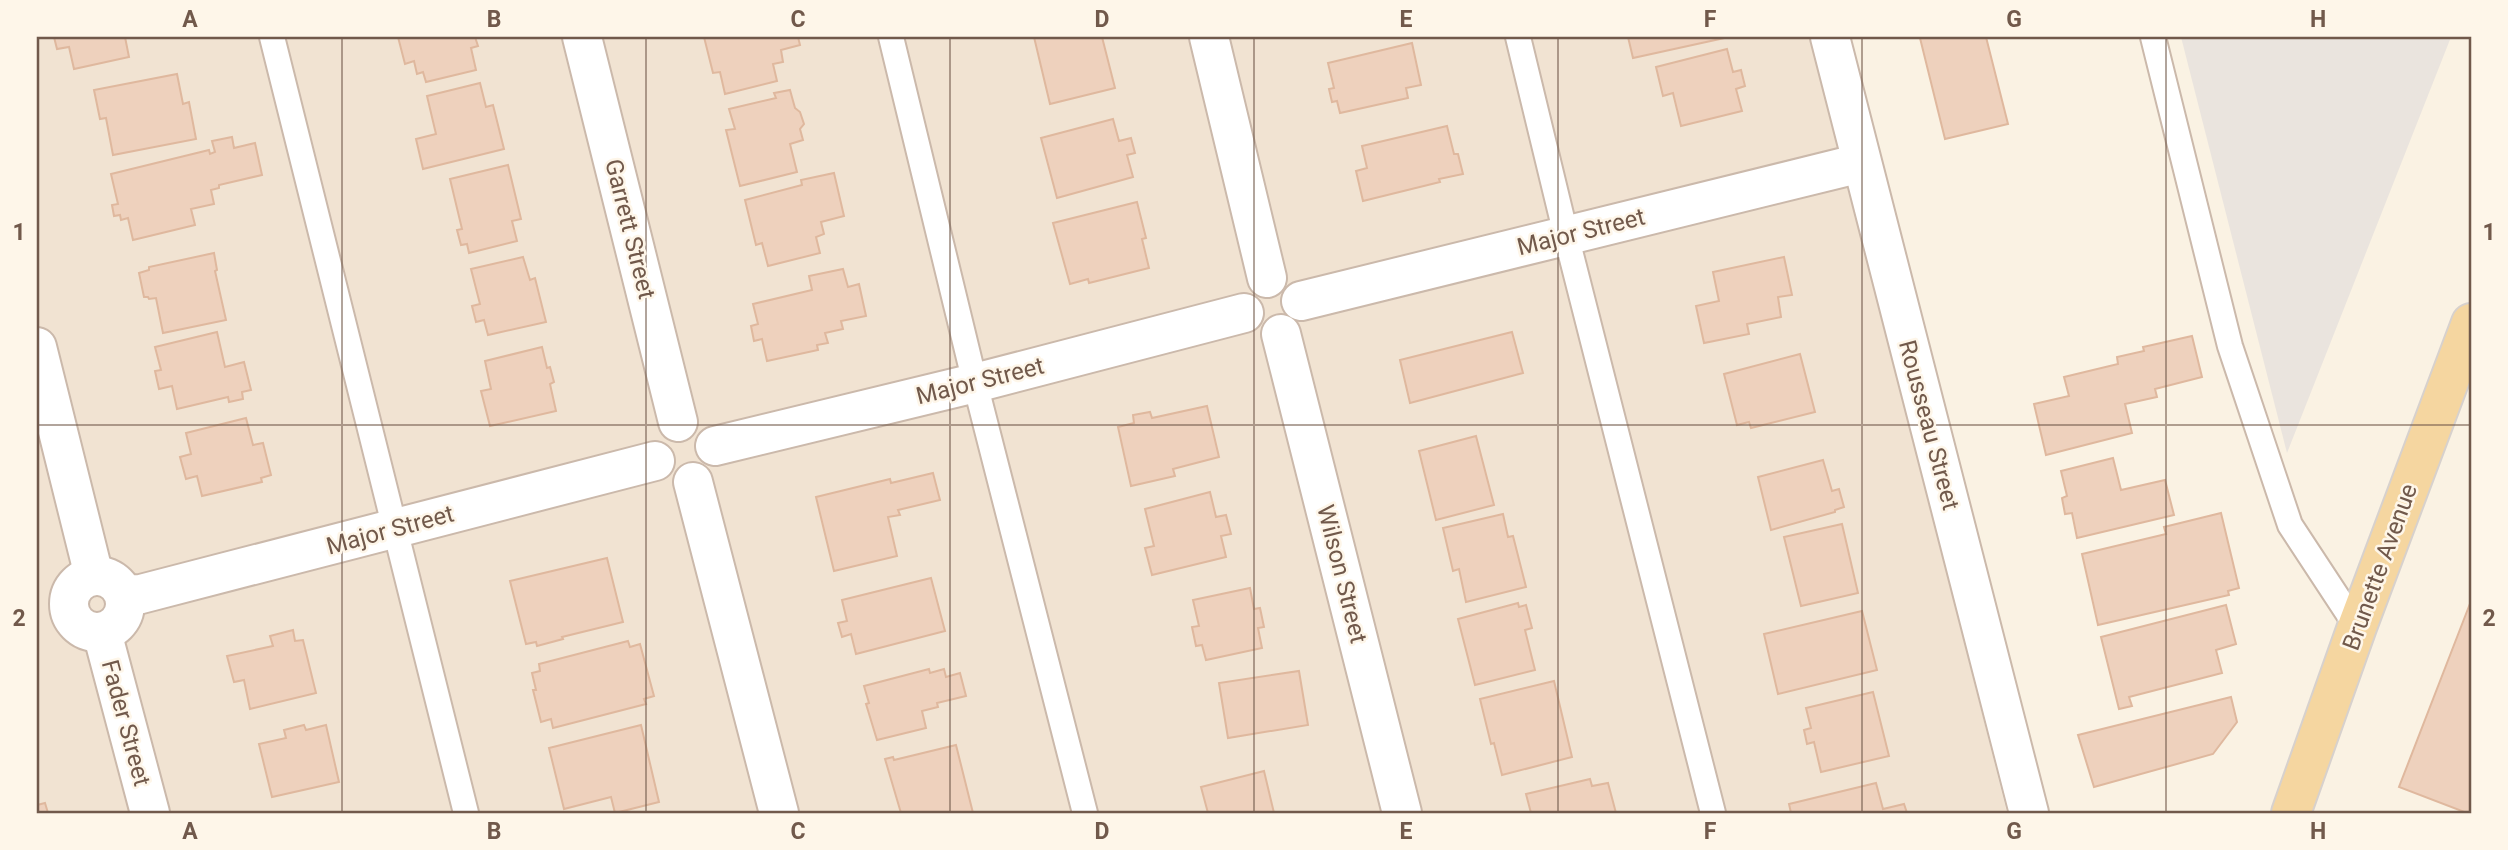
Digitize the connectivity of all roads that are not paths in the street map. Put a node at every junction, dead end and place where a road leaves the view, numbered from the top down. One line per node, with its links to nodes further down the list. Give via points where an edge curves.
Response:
1 (272, 37): 21 (lane)
2 (582, 37): 17 (street, Garrett Street)
3 (891, 37): 16 (lane)
4 (1209, 37): 10 (street)
5 (1518, 37): 9 (lane)
6 (1830, 37): 8 (street, Rousseau Street)
7 (2153, 37): 24 (lane, via 2230,346 2290,525)
8 (1861, 163): 9 (street, Major Street); 32 (street, Rousseau Street)
9 (1566, 235): 11 (street, Major Street); 31 (lane)
10 (1266, 278): 11 (street, via 1277,277 1294,286); 12 (street, via 1251,287)
11 (1301, 301): 14 (street, via 1297,323)
12 (1244, 313): 14 (street, via 1254,329); 16 (street, Major Street)
13 (2471, 323): 24 (main road, Brunette Avenue)
14 (1281, 334): 30 (street, Wilson Street)
15 (37, 347): 22 (street)
16 (975, 383): 18 (street, Major Street); 29 (lane)
17 (678, 422): 18 (street, via 698,424); 19 (street, via 661,433)
18 (715, 446): 20 (street, via 713,465)
19 (655, 461): 20 (street, via 666,477); 21 (street, Major Street)
20 (693, 482): 28 (street)
21 (394, 528): 22 (street, Major Street, via 141,594); 27 (lane)
22 (109, 586): 23 (street, via 77,584); 25 (street, via 125,604 119,622)
23 (53, 615): 25 (street, via 84,630)
24 (2357, 627): 33 (main road, Brunette Avenue)
25 (102, 632): 26 (street, Fader Street)
26 (150, 813)
27 (466, 813)
28 (779, 813)
29 (1085, 813)
30 (1402, 813)
31 (1713, 813)
32 (2029, 813)
33 (2291, 813)

